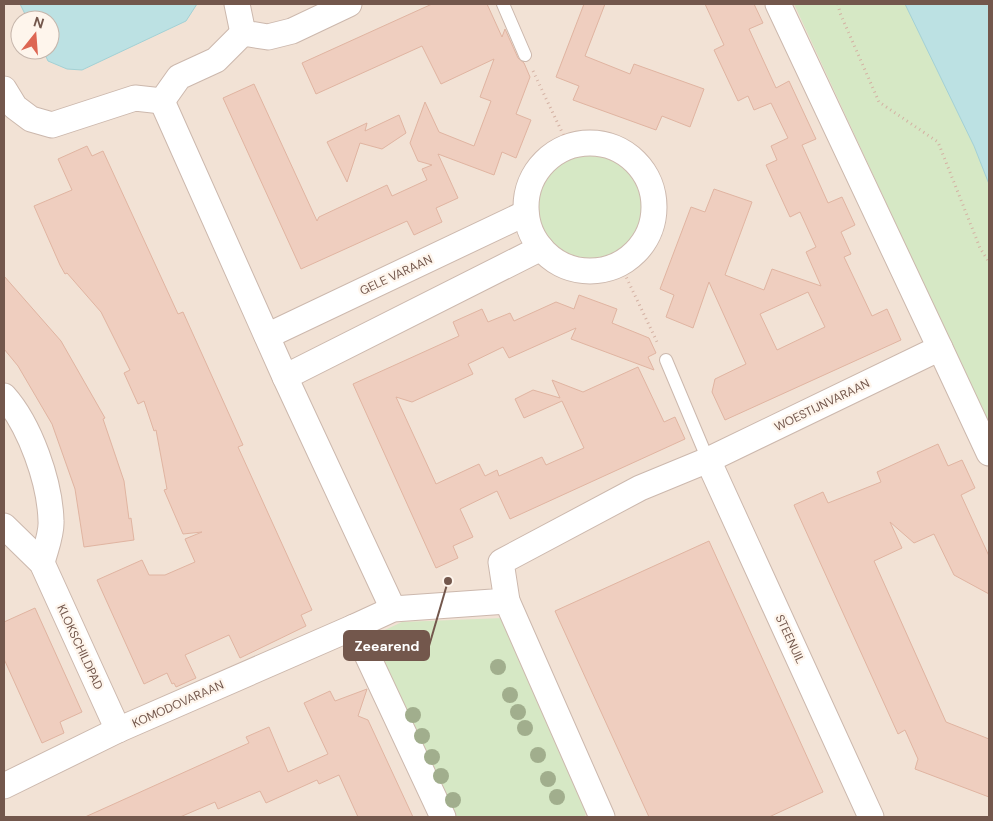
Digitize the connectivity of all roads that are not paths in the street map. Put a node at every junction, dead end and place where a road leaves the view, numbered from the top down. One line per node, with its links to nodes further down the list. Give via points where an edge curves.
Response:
1 (237, 4): 5 (street)
2 (349, 4): 5 (street, via 292,31 268,37)
3 (503, 4): 6 (lane)
4 (778, 4): 12 (street)
5 (243, 32): 8 (street, via 216,60 179,77)
6 (525, 54)
7 (4, 88): 8 (street, via 15,107 31,119 52,125 135,98)
8 (162, 101): 11 (street)
9 (526, 213): 10 (street, via 529,229); 10 (street, via 528,188 538,169 553,154 569,147 594,143 615,148 633,159 646,176 654,197 654,218 646,238 633,255 620,264 595,271 574,270 555,261); 11 (street, GELE VARAAN)
10 (541, 248): 14 (street)
11 (267, 336): 14 (street)
12 (940, 348): 16 (street); 17 (street, WOESTIJNVARAAN)
13 (666, 360): 17 (lane)
14 (285, 377): 21 (street)
15 (4, 396): 19 (street, via 32,440 47,486 52,523)
16 (989, 453)
17 (708, 460): 20 (street, WOESTIJNVARAAN, via 640,488 501,562); 27 (street, STEENUIL)
18 (4, 526): 19 (street, KLOKSCHILDPAD)
19 (42, 563): 23 (street, KLOKSCHILDPAD)
20 (507, 601): 21 (street); 26 (street)
21 (393, 609): 22 (street, KOMODOVARAAN)
22 (354, 627): 23 (street, KOMODOVARAAN); 25 (street)
23 (118, 730): 24 (street, KOMODOVARAAN)
24 (4, 786)
25 (443, 817)
26 (602, 817)
27 (871, 817)

